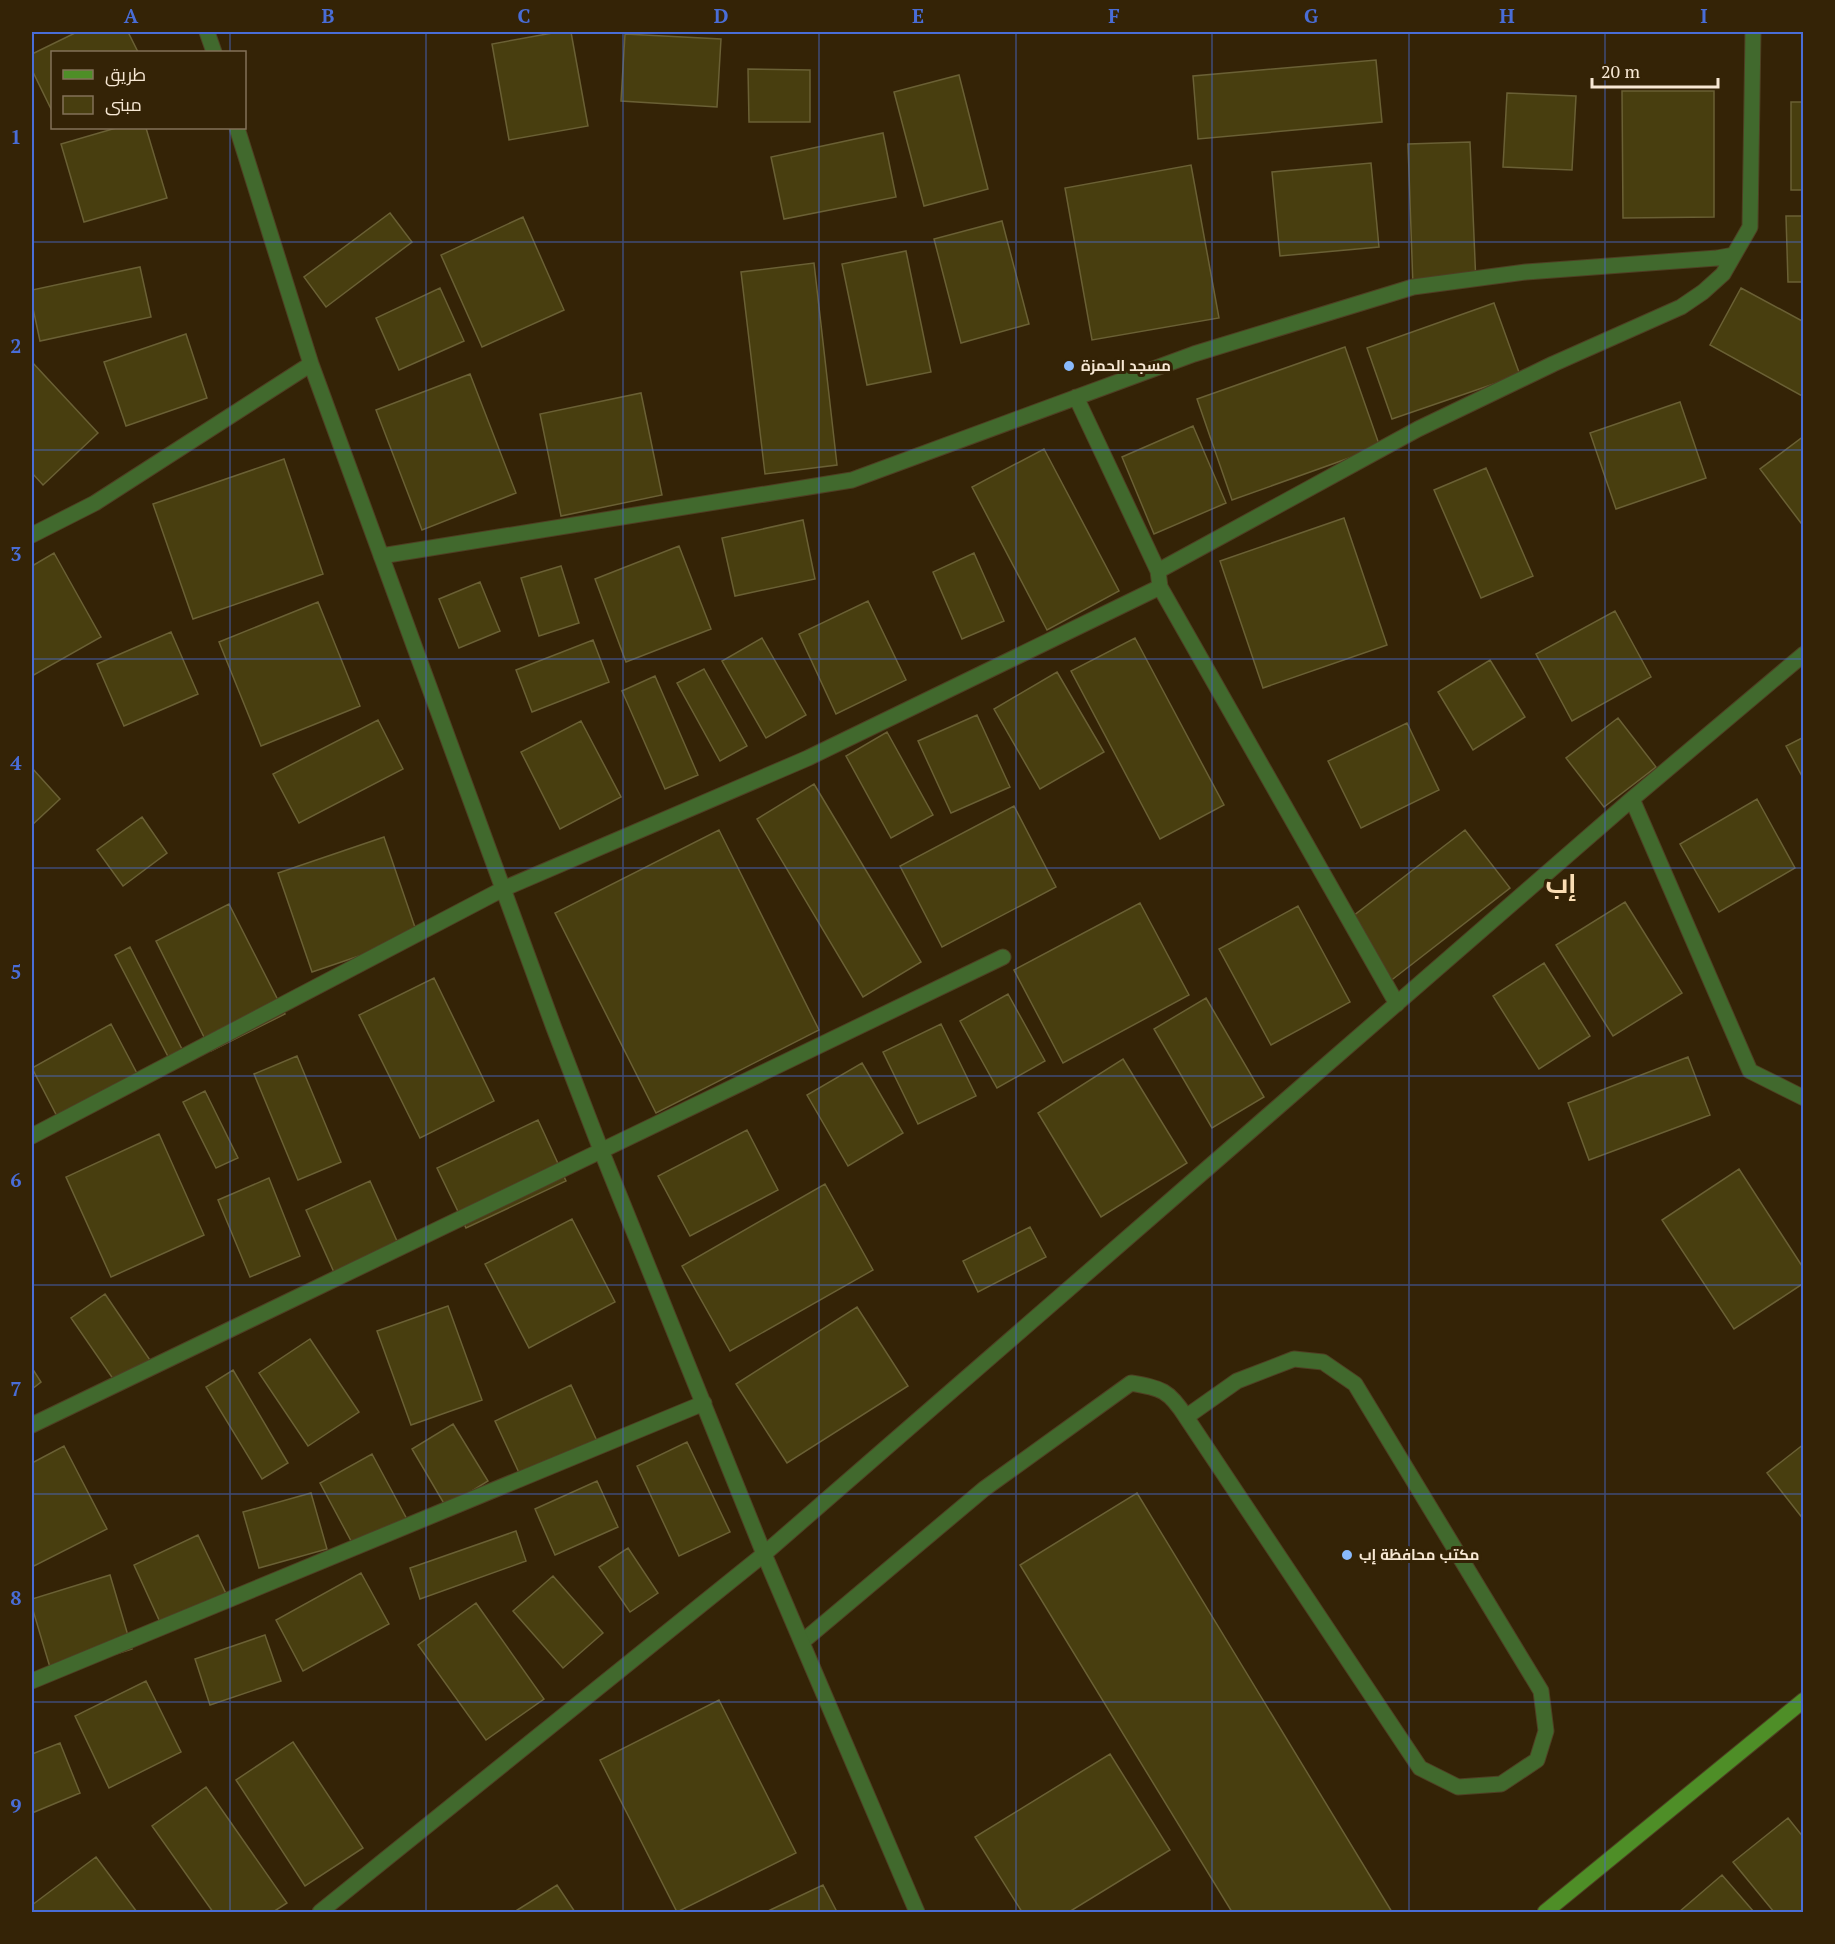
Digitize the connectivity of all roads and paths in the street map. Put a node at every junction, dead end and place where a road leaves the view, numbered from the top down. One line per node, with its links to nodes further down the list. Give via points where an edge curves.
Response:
1 (207, 32): 3 (street)
2 (1753, 32): 5 (street, via 1750,227)
3 (214, 51)
4 (237, 129): 6 (street)
5 (1734, 255): 7 (street, via 1526,272 1413,287 1194,354); 10 (street, via 1723,274 1681,307 1418,429)
6 (311, 363): 8 (street, via 95,504); 9 (street)
7 (1076, 397): 9 (street, via 852,480); 10 (street)
8 (32, 535)
9 (381, 556): 13 (street)
10 (1159, 579): 13 (street, via 808,758); 15 (street)
11 (1803, 654): 12 (street)
12 (1632, 799): 15 (street); 16 (street, via 1750,1071)
13 (503, 889): 17 (street); 18 (street)
14 (1003, 957): 18 (street)
15 (1397, 1004): 22 (street)
16 (1803, 1098)
17 (32, 1136)
18 (601, 1150): 19 (street); 21 (street)
19 (704, 1403): 22 (street); 24 (street)
20 (1186, 1417): 20 (street, via 1420,1768 1458,1787 1501,1784 1537,1760 1546,1731 1541,1691 1355,1384 1323,1362 1294,1359 1237,1381); 23 (street, via 1174,1399 1156,1388 1131,1383 984,1489)
21 (32, 1425)
22 (765, 1554): 23 (street); 26 (street)
23 (802, 1642): 27 (street)
24 (32, 1681)
25 (1803, 1700): 28 (main road)
26 (320, 1912)
27 (917, 1912)
28 (1545, 1912)

